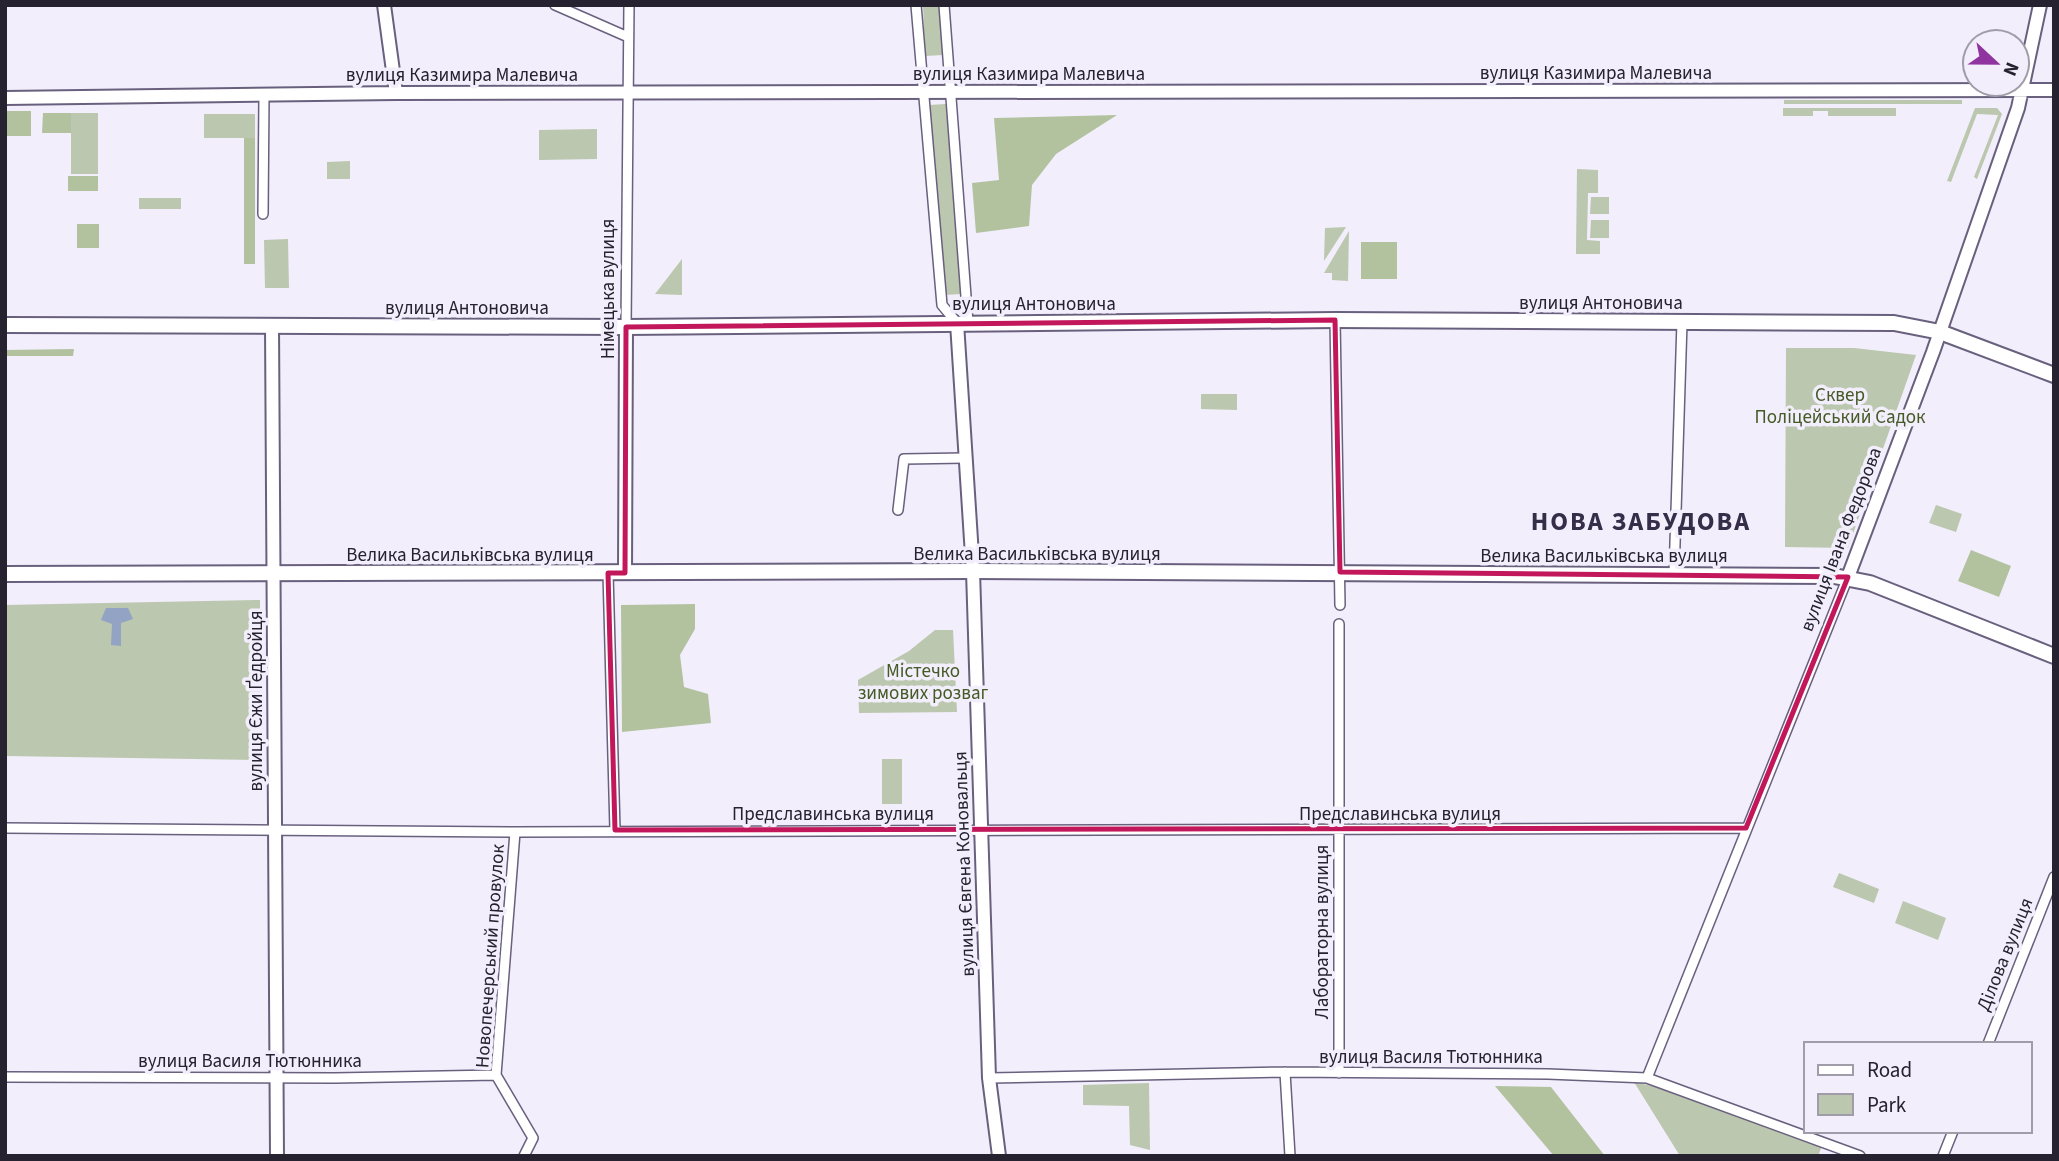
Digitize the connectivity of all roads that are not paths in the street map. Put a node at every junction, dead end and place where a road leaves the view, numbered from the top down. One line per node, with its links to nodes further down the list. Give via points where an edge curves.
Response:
1 (384, 5): 14 (main road)
2 (555, 5): 7 (street)
3 (629, 5): 7 (street, Німецька вулиця)
4 (916, 5): 12 (street)
5 (944, 5): 13 (street)
6 (2040, 5): 8 (main road, вулиця Івана Федорова)
7 (628, 37): 15 (street, Німецька вулиця)
8 (2031, 51)
9 (2054, 90): 11 (main road, вулиця Казимира Малевича)
10 (1961, 91): 13 (main road, вулиця Казимира Малевича)
11 (2031, 91)
12 (921, 92): 13 (main road, вулиця Казимира Малевича); 15 (main road, вулиця Казимира Малевича); 22 (street, via 942,305)
13 (949, 92): 22 (street)
14 (396, 93): 15 (main road, вулиця Казимира Малевича); 16 (main road, вулиця Казимира Малевича)
15 (628, 93): 25 (street, Німецька вулиця)
16 (264, 95): 17 (main road, вулиця Казимира Малевича); 19 (street)
17 (5, 98)
18 (2021, 98): 26 (main road, вулиця Івана Федорова)
19 (263, 214)
20 (1335, 320): 21 (main road, вулиця Антоновича); 22 (main road, вулиця Антоновича); 31 (street)
21 (1682, 322): 26 (main road, вулиця Антоновича, via 1894,323); 36 (street)
22 (963, 323): 25 (main road, вулиця Антоновича); 28 (main road, вулиця Євгена Коновальця)
23 (5, 325): 24 (main road, вулиця Антоновича)
24 (272, 325): 25 (main road, вулиця Антоновича); 32 (main road, вулиця Єжи Ґедройця)
25 (626, 327): 34 (main road, Німецька вулиця)
26 (1940, 332): 27 (main road, вулиця Антоновича); 37 (main road, вулиця Івана Федорова)
27 (2054, 375)
28 (965, 458): 29 (street, via 904,459); 30 (main road, вулиця Євгена Коновальця)
29 (898, 510)
30 (973, 571): 31 (main road, Велика Васильківська вулиця); 34 (main road, Велика Васильківська вулиця); 45 (main road, вулиця Євгена Коновальця)
31 (1340, 572): 36 (main road, Велика Васильківська вулиця); 38 (street)
32 (275, 573): 33 (main road, Велика Васильківська вулиця); 35 (main road, Велика Васильківська вулиця); 42 (main road, вулиця Єжи Ґедройця)
33 (608, 573): 34 (main road, Велика Васильківська вулиця); 44 (street)
34 (625, 573)
35 (5, 574)
36 (1674, 575): 37 (main road, Велика Васильківська вулиця)
37 (1848, 577): 40 (main road, Велика Васильківська вулиця); 43 (street, вулиця Івана Федорова)
38 (1339, 605)
39 (1339, 624): 46 (street, Лабораторна вулиця)
40 (2054, 656)
41 (5, 828): 42 (street, Предславинська вулиця)
42 (274, 828): 47 (street, Предславинська вулиця); 54 (main road, вулиця Єжи Ґедройця)
43 (1746, 828): 46 (street, Предславинська вулиця); 56 (street, вулиця Івана Федорова)
44 (615, 830): 45 (street, Предславинська вулиця); 47 (street, Предславинська вулиця)
45 (981, 831): 46 (street, Предславинська вулиця); 55 (main road, вулиця Євгена Коновальця)
46 (1339, 831): 51 (street, Лабораторна вулиця)
47 (515, 832): 52 (street, Новопечерський провулок)
48 (2054, 877): 49 (street, Ділова вулиця)
49 (1988, 1042)
50 (1285, 1072): 51 (street, вулиця Василя Тютюнника); 55 (street, вулиця Василя Тютюнника); 61 (street)
51 (1339, 1073): 56 (street, вулиця Василя Тютюнника)
52 (495, 1074): 54 (street, вулиця Василя Тютюнника); 59 (street, Новопечерський провулок, via 533,1138)
53 (5, 1077): 54 (street, вулиця Василя Тютюнника)
54 (277, 1078): 58 (main road, вулиця Єжи Ґедройця)
55 (989, 1078): 60 (main road, вулиця Євгена Коновальця)
56 (1647, 1078): 62 (street, вулиця Василя Тютюнника)
57 (1952, 1133): 63 (street)
58 (277, 1156)
59 (524, 1156)
60 (999, 1156)
61 (1290, 1156)
62 (1860, 1156)
63 (1943, 1156)

